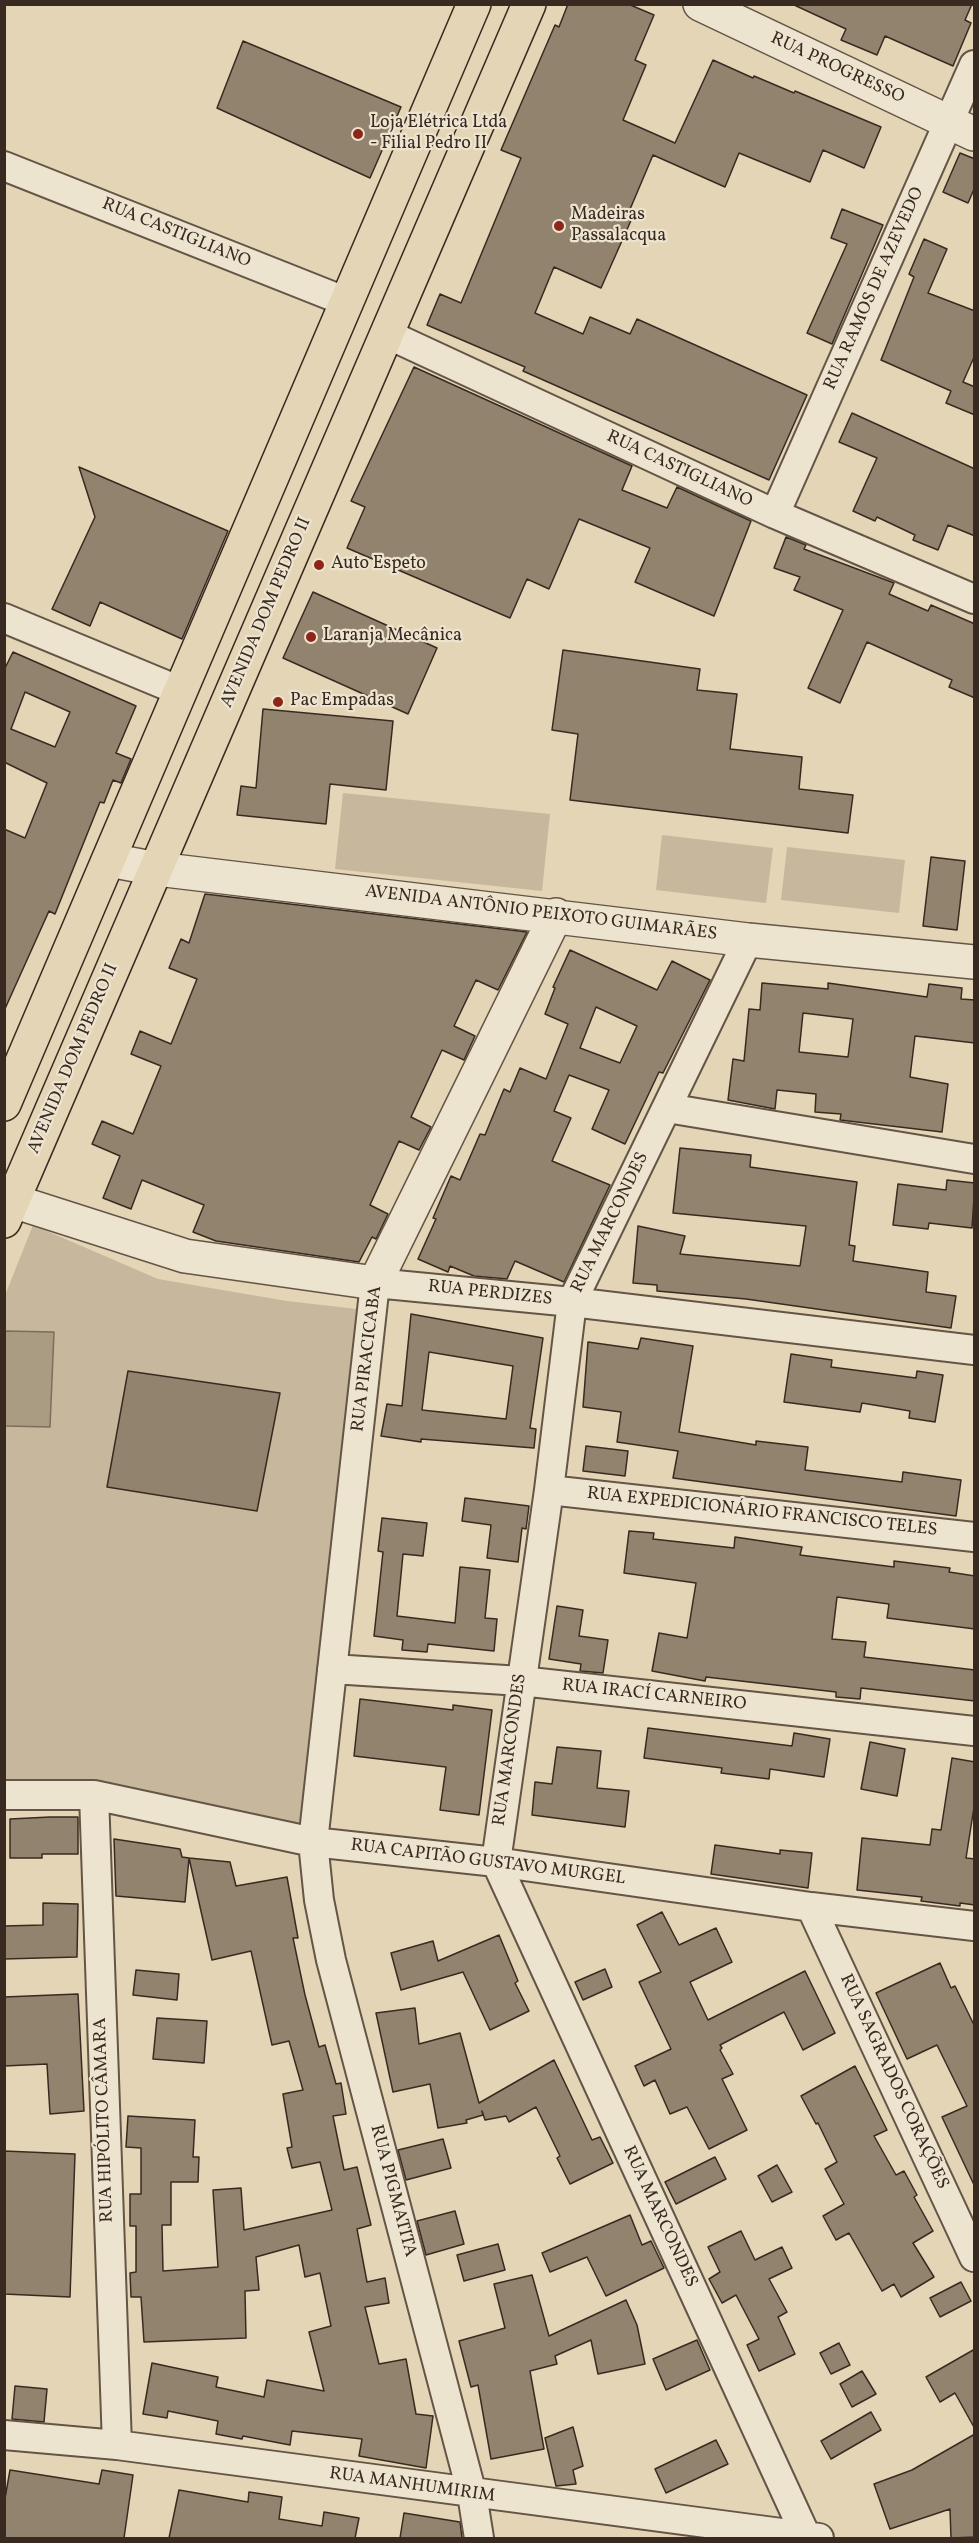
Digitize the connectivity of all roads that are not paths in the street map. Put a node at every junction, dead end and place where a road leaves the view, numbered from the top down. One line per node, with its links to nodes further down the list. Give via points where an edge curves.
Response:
1 (474, 4): 7 (main road)
2 (529, 4): 8 (main road, AVENIDA DOM PEDRO II)
3 (700, 4): 5 (street, RUA PROGRESSO)
4 (975, 64): 5 (street, RUA RAMOS DE AZEVEDO)
5 (962, 128): 9 (street, RUA RAMOS DE AZEVEDO)
6 (4, 166): 7 (street, RUA CASTIGLIANO)
7 (347, 302): 12 (main road)
8 (387, 334): 9 (street, RUA CASTIGLIANO); 14 (main road, AVENIDA DOM PEDRO II)
9 (775, 514): 10 (street, RUA CASTIGLIANO)
10 (975, 598)
11 (5, 618): 12 (street)
12 (180, 692): 13 (main road)
13 (109, 860): 14 (street, AVENIDA ANTÔNIO PEIXOTO GUIMARÃES); 18 (main road)
14 (157, 869): 15 (street, AVENIDA ANTÔNIO PEIXOTO GUIMARÃES); 21 (main road, AVENIDA DOM PEDRO II)
15 (556, 915): 16 (street, AVENIDA ANTÔNIO PEIXOTO GUIMARÃES); 22 (street, RUA PIRACICABA)
16 (748, 940): 17 (street, AVENIDA ANTÔNIO PEIXOTO GUIMARÃES); 19 (street, RUA MARCONDES)
17 (975, 962)
18 (4, 1104)
19 (667, 1108): 20 (street); 23 (street, RUA MARCONDES)
20 (975, 1159)
21 (9, 1211): 22 (street, RUA PERDIZES, via 185,1256)
22 (375, 1283): 23 (street, RUA PERDIZES); 27 (street, RUA PIRACICABA)
23 (572, 1302): 24 (street, RUA PERDIZES); 25 (street, RUA MARCONDES)
24 (975, 1350)
25 (549, 1490): 26 (street, RUA EXPEDICIONÁRIO FRANCISCO TELES); 28 (street, RUA MARCONDES)
26 (975, 1537)
27 (332, 1669): 28 (street, RUA IRACÍ CARNEIRO); 32 (street, RUA PIRACICABA)
28 (520, 1681): 29 (street, RUA IRACÍ CARNEIRO); 33 (street, RUA MARCONDES)
29 (975, 1731)
30 (94, 1795): 31 (street, RUA CAPITÃO GUSTAVO MURGEL); 32 (street, RUA CAPITÃO GUSTAVO MURGEL); 38 (street, RUA HIPÓLITO CÂMARA)
31 (4, 1796)
32 (313, 1842): 33 (street, RUA CAPITÃO GUSTAVO MURGEL); 39 (street, RUA PIGMATITA, via 331,1960)
33 (496, 1862): 34 (street, RUA CAPITÃO GUSTAVO MURGEL); 40 (street, RUA MARCONDES)
34 (811, 1907): 35 (street, RUA CAPITÃO GUSTAVO MURGEL); 36 (street, RUA SAGRADOS CORAÇÕES)
35 (975, 1926)
36 (975, 2257)
37 (4, 2435): 38 (street, RUA MANHUMIRIM)
38 (117, 2445): 39 (street, RUA MANHUMIRIM)
39 (472, 2494): 40 (street, RUA MANHUMIRIM); 41 (street, RUA PIGMATITA)
40 (812, 2537)
41 (479, 2538)

